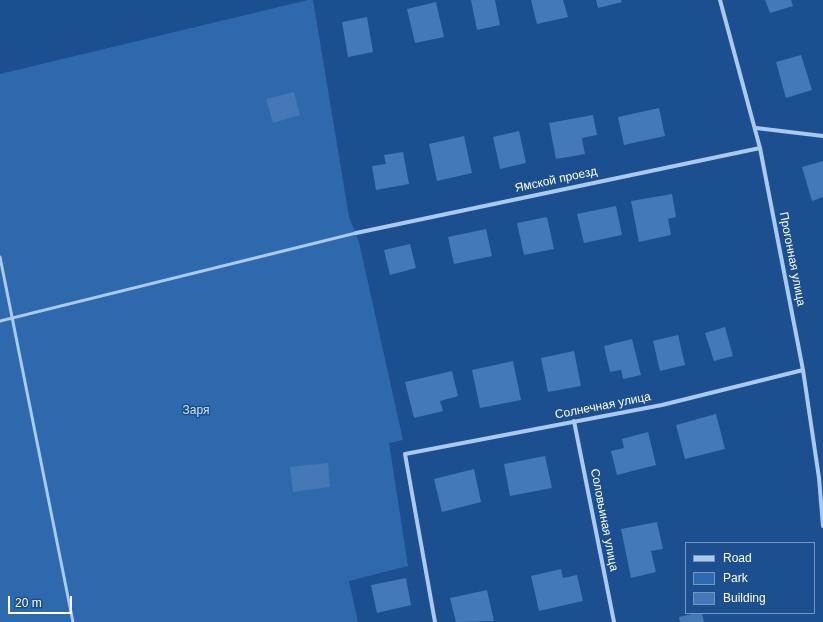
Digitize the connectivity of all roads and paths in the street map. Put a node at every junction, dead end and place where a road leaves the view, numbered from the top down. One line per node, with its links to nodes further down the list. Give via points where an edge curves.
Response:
1 (720, 0): 2 (street, Прогонная улица)
2 (756, 128): 3 (street); 4 (street, Прогонная улица)
3 (823, 136)
4 (760, 148): 5 (street, Ямской проезд); 9 (street, Прогонная улица)
5 (356, 233): 7 (lane)
6 (0, 257): 7 (lane)
7 (13, 318): 8 (lane); 12 (lane)
8 (0, 321)
9 (803, 370): 10 (street, Солнечная улица, via 662,405); 11 (street, Прогонная улица, via 819,478)
10 (574, 421): 13 (street, Солнечная улица, via 405,454); 14 (street, Соловьиная улица)
11 (823, 526)
12 (73, 622)
13 (435, 622)
14 (614, 622)

